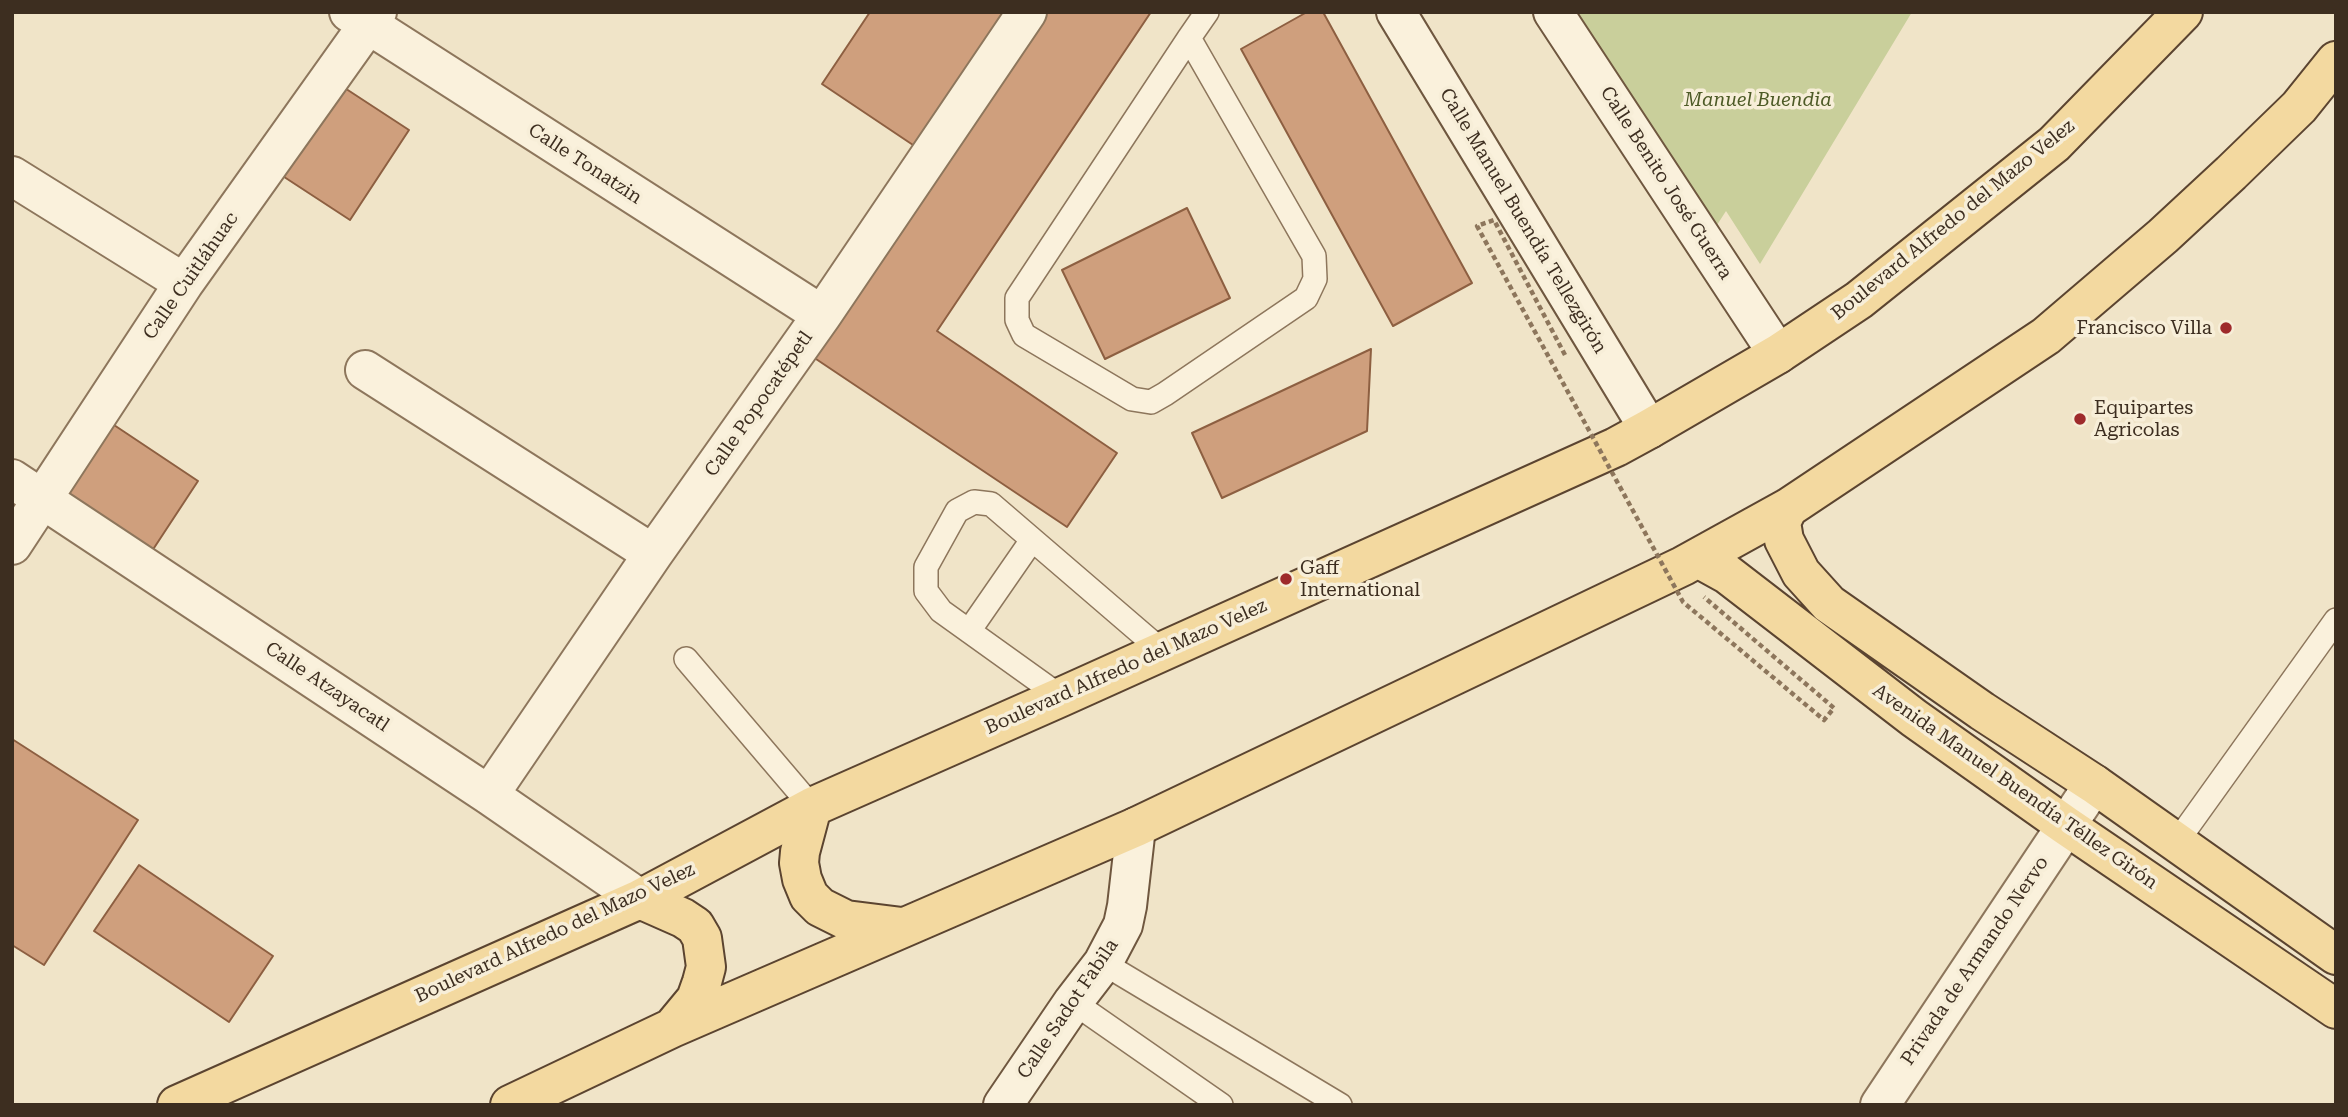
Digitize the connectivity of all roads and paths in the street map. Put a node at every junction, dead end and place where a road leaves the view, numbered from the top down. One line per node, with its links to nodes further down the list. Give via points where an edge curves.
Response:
1 (1027, 12): 11 (street, Calle Popocatépetl)
2 (1207, 12): 7 (lane)
3 (1396, 12): 15 (street, Calle Manuel Buendía Tellezgirón)
4 (1553, 12): 13 (street, Calle Benito José Guerra)
5 (2183, 12): 13 (main road, Boulevard Alfredo del Mazo Velez, via 2054,144 1858,300)
6 (365, 17): 10 (street, Calle Cuitláhuac); 11 (street, Calle Tonatzin)
7 (1189, 38): 7 (lane, via 1017,298 1017,320 1024,335 1132,399 1151,402 1306,298 1315,279 1314,256)
8 (2336, 61): 17 (main road, via 2299,107 2231,173 2046,336)
9 (16, 186): 10 (street)
10 (184, 284): 16 (street, Calle Cuitláhuac)
11 (822, 314): 20 (street, Calle Popocatépetl)
12 (1565, 355): 22 (path, bridge, via 1494,220 1477,226 1683,602 1824,720 1834,708)
13 (1779, 355): 15 (main road, Boulevard Alfredo del Mazo Velez)
14 (365, 370): 20 (street)
15 (1649, 429): 25 (main road, Boulevard Alfredo del Mazo Velez)
16 (28, 489): 19 (street, Calle Cuitláhuac); 29 (street, Calle Atzayacatl)
17 (1788, 508): 21 (main road); 28 (main road, via 1781,522 1784,540 1801,573 1829,604)
18 (1032, 540): 24 (lane); 24 (lane, via 991,505 974,502 957,511 926,567 926,591 942,611); 25 (lane)
19 (12, 545)
20 (653, 554): 29 (street, Calle Popocatépetl)
21 (1699, 558): 31 (main road, Avenida Manuel Buendía Téllez Girón, via 1727,574 1914,718); 32 (main road)
22 (1703, 597)
23 (2336, 620): 33 (lane)
24 (969, 631): 27 (lane)
25 (1163, 651): 27 (main road, Boulevard Alfredo del Mazo Velez)
26 (686, 659): 30 (lane)
27 (1061, 697): 30 (main road, Boulevard Alfredo del Mazo Velez)
28 (2094, 784): 31 (street, Privada de Armando Nervo); 33 (main road)
29 (489, 795): 34 (street, Calle Atzayacatl)
30 (812, 807): 34 (main road, Boulevard Alfredo del Mazo Velez); 35 (main road, via 800,852 809,896 846,920)
31 (2065, 825): 39 (main road, Avenida Manuel Buendía Téllez Girón); 46 (street, Privada de Armando Nervo)
32 (1136, 827): 35 (main road); 37 (street, Calle Sadot Fabila, via 1123,925)
33 (2176, 843): 36 (main road)
34 (640, 899): 40 (main road, via 683,918 695,926 702,939 706,967 702,982); 41 (main road, Boulevard Alfredo del Mazo Velez)
35 (903, 927): 40 (main road)
36 (2336, 955)
37 (1103, 963): 38 (street, Calle Sadot Fabila); 45 (lane)
38 (1073, 1002): 43 (street, Calle Sadot Fabila); 44 (lane)
39 (2336, 1009)
40 (673, 1028): 42 (main road)
41 (177, 1105)
42 (510, 1105)
43 (1003, 1105)
44 (1221, 1105)
45 (1340, 1105)
46 (1880, 1105)

